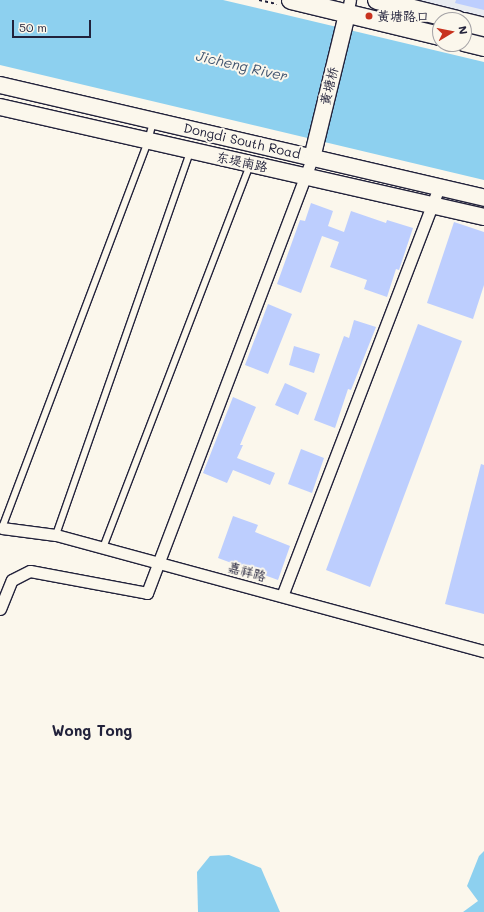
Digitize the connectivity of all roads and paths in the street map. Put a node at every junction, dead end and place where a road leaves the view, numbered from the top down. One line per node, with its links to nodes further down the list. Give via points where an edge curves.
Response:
1 (291, 0): 3 (main road)
2 (377, 0): 4 (main road)
3 (348, 7): 7 (main road); 15 (main road, 黄塘桥)
4 (432, 14)
5 (472, 24): 6 (main road)
6 (484, 26)
7 (432, 33)
8 (472, 44): 9 (main road)
9 (484, 47)
10 (0, 85): 12 (main road, Dongdi South Road)
11 (0, 107): 13 (main road, 东堤南路)
12 (154, 120): 13 (lane); 15 (main road, Dongdi South Road)
13 (148, 141): 14 (main road, 东堤南路); 22 (lane)
14 (191, 150): 16 (main road, 东堤南路); 23 (lane)
15 (312, 158): 17 (street); 18 (main road, Dongdi South Road)
16 (251, 164): 17 (main road, 东堤南路); 24 (lane)
17 (306, 175): 20 (main road, 东堤南路); 25 (street)
18 (439, 188): 19 (main road, Dongdi South Road); 20 (street)
19 (484, 198)
20 (432, 206): 21 (main road, 东堤南路); 26 (street)
21 (484, 218)
22 (2, 528): 23 (street, 嘉祥路)
23 (56, 536): 24 (street, 嘉祥路)
24 (103, 548): 25 (street, 嘉祥路)
25 (159, 563): 26 (street, 嘉祥路); 27 (street, via 147,593 30,571 12,580)
26 (282, 596): 28 (street, 嘉祥路)
27 (0, 609)
28 (484, 651)

